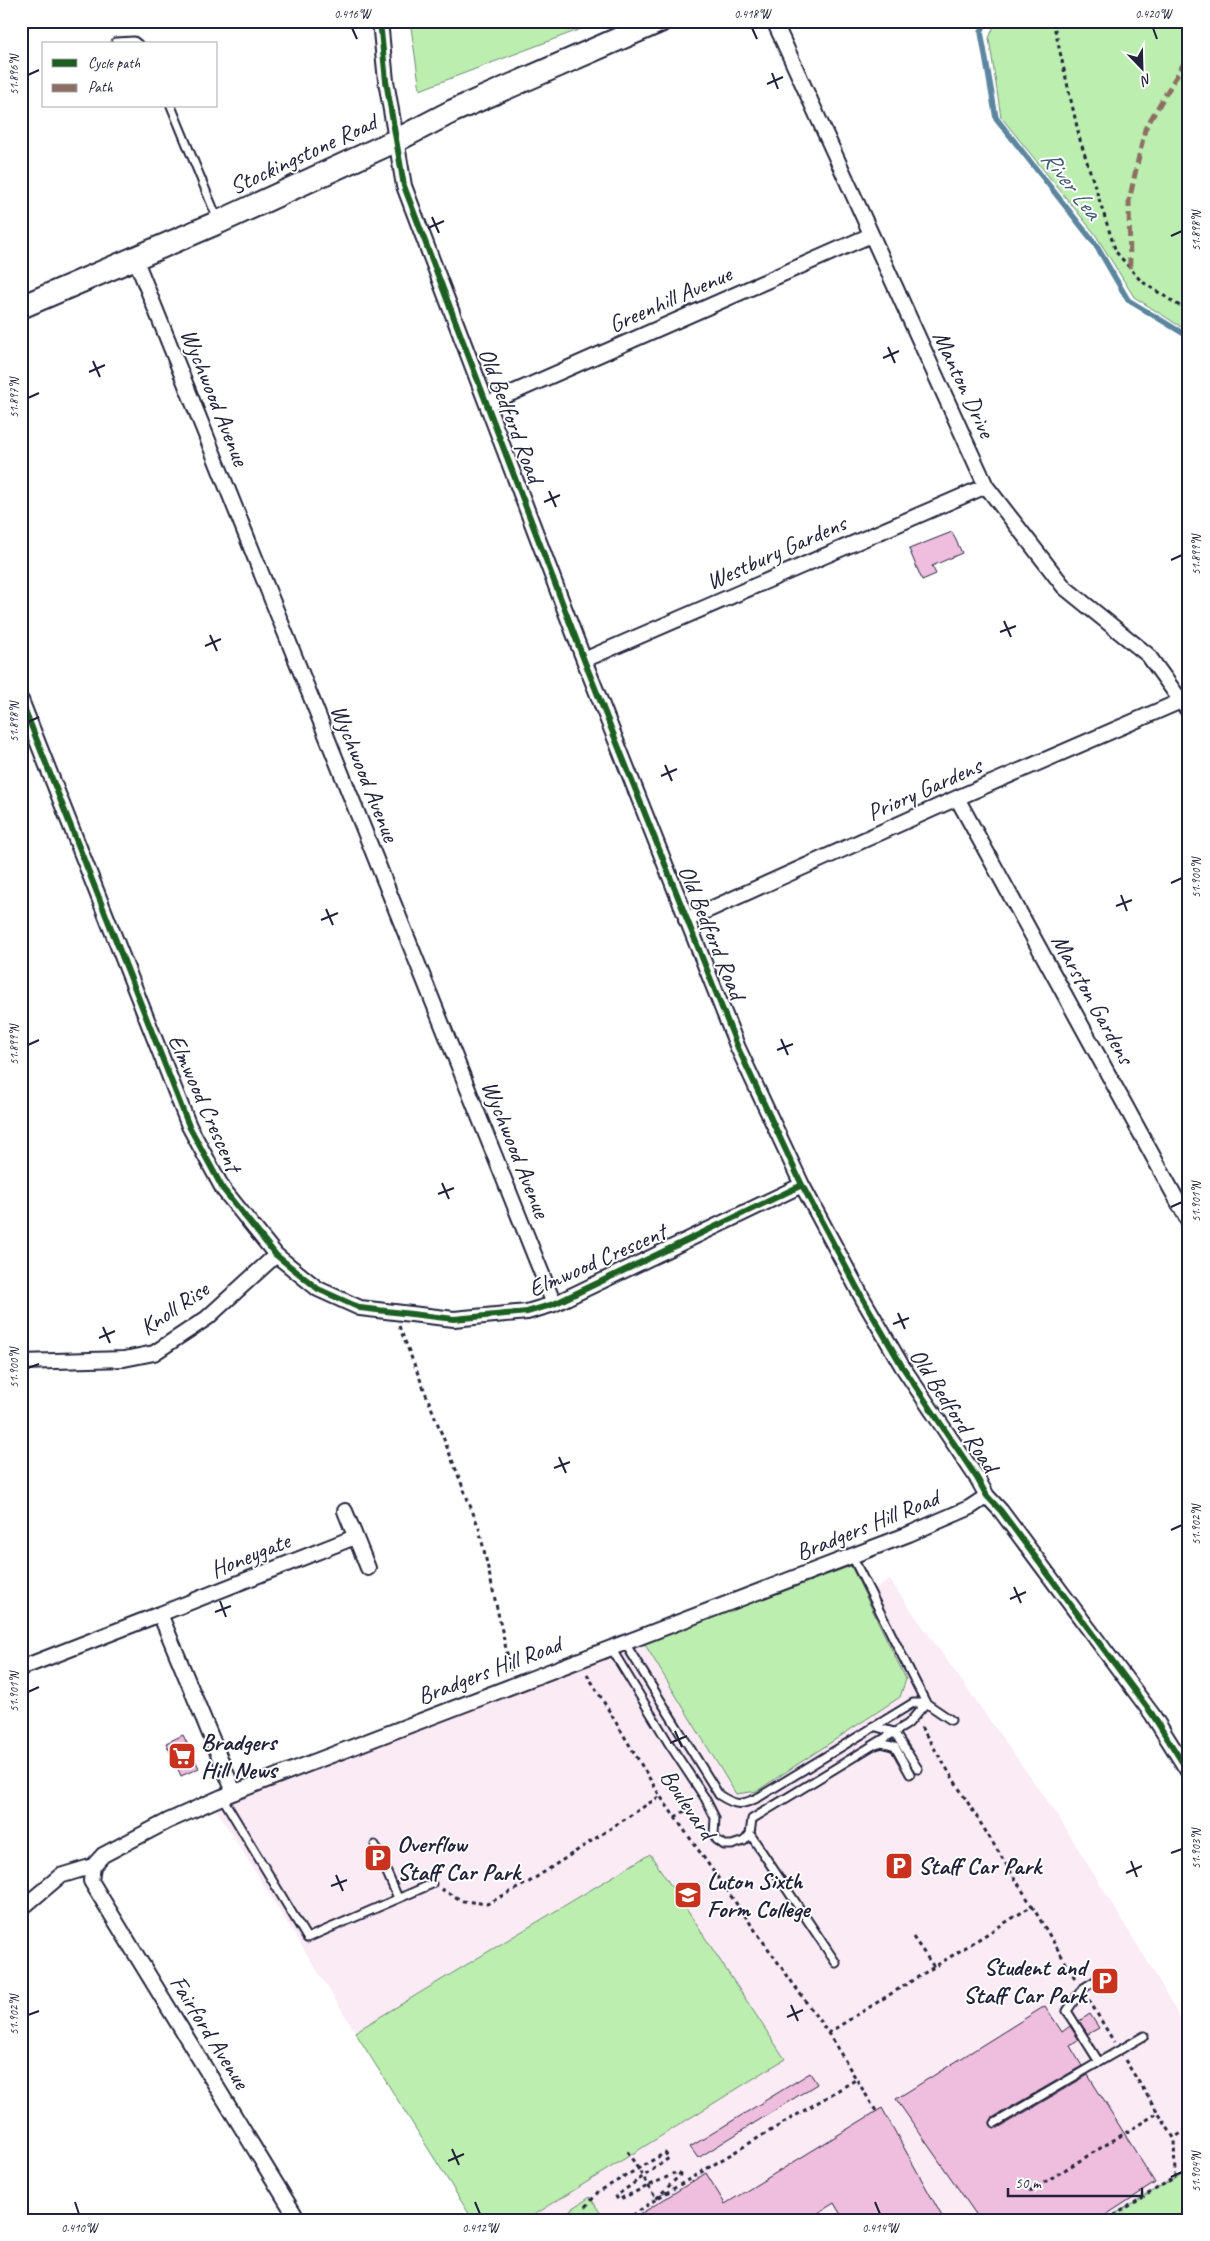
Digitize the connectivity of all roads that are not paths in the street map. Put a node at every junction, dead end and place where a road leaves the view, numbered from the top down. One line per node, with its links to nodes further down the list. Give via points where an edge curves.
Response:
1 (380, 21): 7 (street, Old Bedford Road)
2 (660, 21): 7 (main road, Stockingstone Road, via 453,111)
3 (774, 21): 9 (street, Manton Drive)
4 (116, 42): 5 (lane)
5 (135, 42)
6 (172, 108): 8 (lane)
7 (395, 141): 8 (main road, Stockingstone Road); 12 (street, Old Bedford Road, via 404,186)
8 (219, 222): 10 (main road, Stockingstone Road)
9 (871, 236): 12 (street, Greenhill Avenue); 13 (street, Manton Drive)
10 (135, 258): 11 (main road, Stockingstone Road); 22 (street, Wychwood Avenue)
11 (21, 307)
12 (487, 404): 14 (street, Old Bedford Road)
13 (986, 486): 14 (street, Westbury Gardens); 16 (street, Manton Drive, via 1064,587 1148,655)
14 (584, 660): 18 (street, Old Bedford Road)
15 (21, 700): 21 (street, Elmwood Crescent, via 189,1126 223,1189)
16 (1185, 706): 17 (street, Priory Gardens)
17 (957, 798): 18 (street, Priory Gardens); 20 (street, Marston Gardens)
18 (686, 920): 19 (street, Old Bedford Road, via 738,1048)
19 (802, 1185): 22 (street, Elmwood Crescent); 24 (street, Old Bedford Road, via 902,1366)
20 (1189, 1222)
21 (276, 1255): 22 (street, Elmwood Crescent, via 318,1289 360,1308 394,1314 454,1319 527,1312); 23 (street, Knoll Rise, via 207,1318 154,1353 124,1359)
22 (554, 1304)
23 (21, 1362)
24 (987, 1496): 27 (street, Bradgers Hill Road, via 969,1508); 39 (street, Old Bedford Road, via 1152,1714)
25 (345, 1512): 26 (street)
26 (355, 1537): 28 (street); 29 (street, Honeygate)
27 (852, 1556): 30 (street, Bradgers Hill Road); 33 (lane)
28 (368, 1568)
29 (160, 1614): 32 (street, Honeygate); 41 (street)
30 (625, 1643): 31 (street, Bradgers Hill Road); 35 (lane, via 719,1795 733,1804 745,1804 759,1797)
31 (611, 1648): 41 (street, Bradgers Hill Road); 42 (lane, via 705,1798 714,1818 714,1835 724,1845 738,1844)
32 (21, 1668)
33 (926, 1703): 34 (lane); 35 (lane, via 913,1703); 36 (lane, via 908,1724)
34 (951, 1720)
35 (873, 1726): 36 (lane)
36 (894, 1732): 37 (lane); 38 (lane)
37 (871, 1746): 40 (lane, via 882,1743 894,1747); 42 (lane, via 752,1819)
38 (918, 1769)
39 (1189, 1773)
40 (910, 1774)
41 (228, 1794): 44 (street, Bradgers Hill Road, via 103,1855); 46 (lane, via 307,1938)
42 (750, 1834): 48 (lane)
43 (375, 1845): 46 (lane)
44 (93, 1866): 47 (street, Bradgers Hill Road, via 60,1876); 53 (street, Fairford Avenue, via 91,1881)
45 (432, 1884): 46 (lane)
46 (398, 1898)
47 (21, 1909)
48 (836, 1964)
49 (1106, 1974): 51 (lane, via 1082,1989 1067,2011)
50 (1144, 2036): 51 (lane)
51 (1099, 2062): 52 (lane)
52 (995, 2123)
53 (298, 2220)

